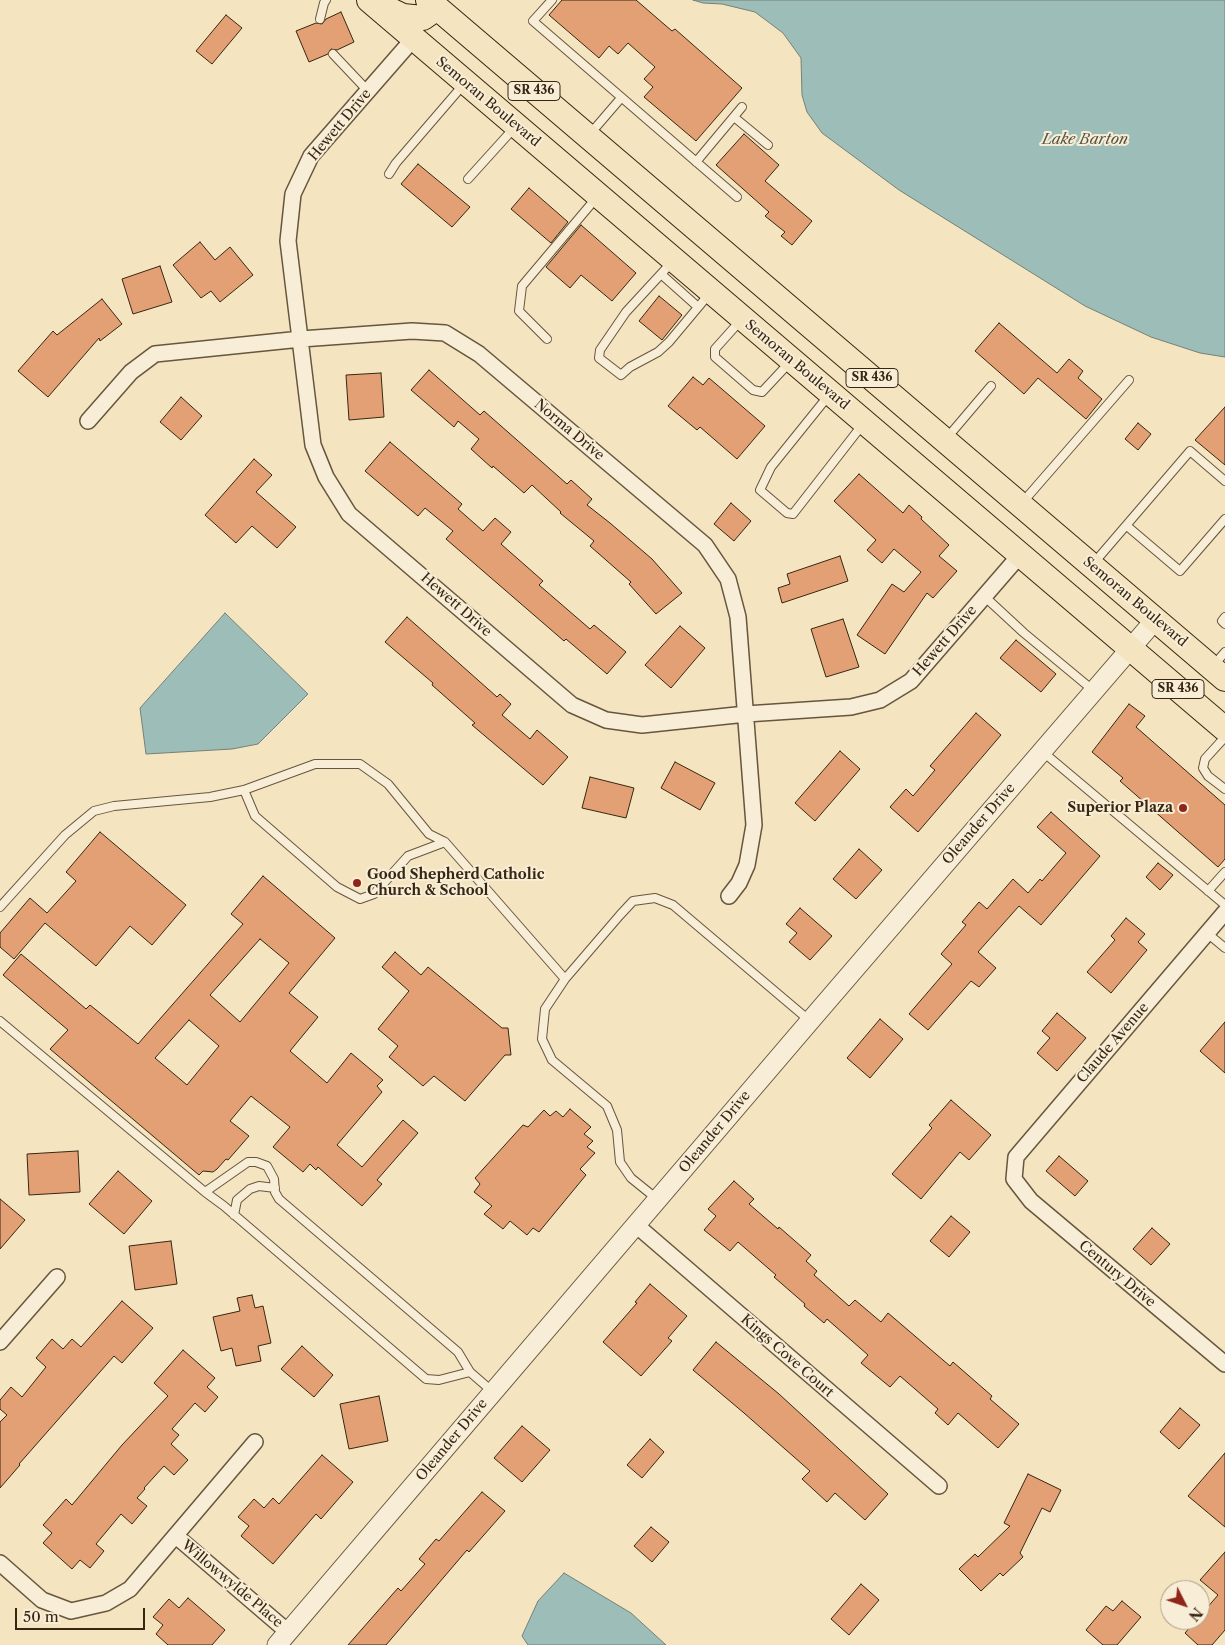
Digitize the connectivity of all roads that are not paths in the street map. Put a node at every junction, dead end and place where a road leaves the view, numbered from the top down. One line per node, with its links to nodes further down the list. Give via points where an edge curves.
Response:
1 (326, 0): 5 (lane)
2 (552, 0): 11 (lane, via 533,22)
3 (370, 1): 4 (main road, via 404,16 423,18); 6 (main road, Semoran Boulevard / SR 436)
4 (437, 6): 7 (main road, Semoran Boulevard / SR 436)
5 (320, 19)
6 (414, 38): 7 (main road, via 432,29 449,30); 9 (main road, Semoran Boulevard / SR 436); 10 (street, Hewett Drive)
7 (480, 45): 15 (main road, Semoran Boulevard / SR 436)
8 (333, 54): 10 (lane)
9 (465, 82): 14 (main road, Semoran Boulevard / SR 436); 18 (lane)
10 (368, 91): 25 (street, Hewett Drive, via 312,156 294,194 288,241)
11 (621, 98): 15 (lane); 17 (lane)
12 (742, 107): 13 (lane)
13 (734, 117): 16 (lane); 17 (lane)
14 (516, 126): 19 (lane); 20 (main road, Semoran Boulevard / SR 436)
15 (588, 137): 33 (main road, Semoran Boulevard / SR 436)
16 (768, 145)
17 (696, 162): 21 (lane)
18 (389, 174)
19 (468, 180)
20 (598, 196): 22 (main road, Semoran Boulevard / SR 436); 26 (lane, via 522,286 518,311)
21 (737, 198)
22 (667, 267): 23 (main road, Semoran Boulevard / SR 436); 23 (lane, via 626,312 600,350 599,358 621,375 658,352)
23 (705, 299): 24 (main road, Semoran Boulevard / SR 436)
24 (742, 318): 27 (main road, Semoran Boulevard / SR 436); 27 (lane, via 715,349 715,357 753,390 762,392)
25 (301, 339): 31 (street, Norma Drive, via 155,354 131,372); 47 (street, Hewett Drive, via 313,445 326,477 349,514 572,705 606,720 642,725); 47 (street, Norma Drive, via 412,331 445,333 479,354 705,545 728,579 738,617)
26 (547, 339)
27 (791, 360): 30 (main road, Semoran Boulevard / SR 436)
28 (1129, 380): 35 (lane)
29 (991, 386): 33 (lane)
30 (831, 394): 32 (main road, Semoran Boulevard / SR 436); 32 (lane, via 771,467 760,490 787,513 793,514)
31 (88, 421)
32 (864, 422): 38 (main road, Semoran Boulevard / SR 436)
33 (945, 441): 35 (main road, Semoran Boulevard / SR 436)
34 (1225, 481): 37 (lane, via 1190,451)
35 (1020, 505): 39 (main road, Semoran Boulevard / SR 436)
36 (1225, 519): 37 (lane, via 1180,571)
37 (1127, 526): 39 (lane)
38 (1020, 555): 40 (street, Hewett Drive); 44 (main road, Semoran Boulevard / SR 436)
39 (1092, 566): 42 (main road, Semoran Boulevard / SR 436)
40 (984, 596): 46 (lane); 47 (street, Hewett Drive, via 911,681 880,700 851,707)
41 (1225, 617): 43 (lane, via 1222,621)
42 (1155, 620): 44 (street, Oleander Drive); 45 (main road, Semoran Boulevard / SR 436)
43 (1225, 624)
44 (1130, 648): 46 (street, Oleander Drive); 48 (main road, Semoran Boulevard / SR 436)
45 (1221, 666)
46 (1094, 691): 50 (street, Oleander Drive)
47 (746, 714): 56 (street, Norma Drive, via 754,825 747,865 739,884)
48 (1225, 729)
49 (1225, 737): 52 (lane, via 1205,758 1203,768)
50 (1042, 751): 55 (lane); 64 (street, Oleander Drive)
51 (244, 790): 53 (lane, via 315,764 360,764 388,784 429,834); 53 (lane, via 255,816 337,887 360,899 374,894 408,856); 58 (lane, via 94,811 65,835)
52 (1225, 790)
53 (445, 842): 62 (lane)
54 (1225, 872): 55 (lane)
55 (1208, 891): 57 (lane)
56 (729, 896)
57 (1225, 905)
58 (0, 907)
59 (1225, 912): 60 (street, Claude Avenue)
60 (1207, 933): 61 (lane); 65 (street, Claude Avenue, via 1016,1157)
61 (1225, 948)
62 (565, 979): 64 (lane, via 634,901 655,898 673,905); 68 (lane, via 545,1009 542,1039 552,1060 607,1106 617,1130 620,1162 631,1178)
63 (0, 1021): 67 (lane)
64 (810, 1021): 68 (street, Oleander Drive)
65 (1014, 1179): 73 (street, Century Drive, via 1030,1201)
66 (275, 1188): 67 (lane, via 267,1166 248,1162); 69 (lane, via 259,1186 250,1189 237,1200); 74 (lane, via 279,1199 458,1352)
67 (204, 1192): 69 (lane)
68 (658, 1200): 70 (street, Oleander Drive)
69 (234, 1215): 74 (lane, via 426,1379 439,1380)
70 (636, 1225): 75 (street, Oleander Drive); 77 (street, Kings Cove Court)
71 (57, 1277): 72 (street)
72 (0, 1342)
73 (1225, 1364)
74 (470, 1372): 75 (lane)
75 (493, 1392): 80 (street, Oleander Drive)
76 (255, 1442): 78 (street)
77 (939, 1486)
78 (176, 1536): 79 (street, via 130,1589 106,1604 71,1611 42,1600); 80 (street, Willowwylde Place)
79 (0, 1563)
80 (283, 1639)

